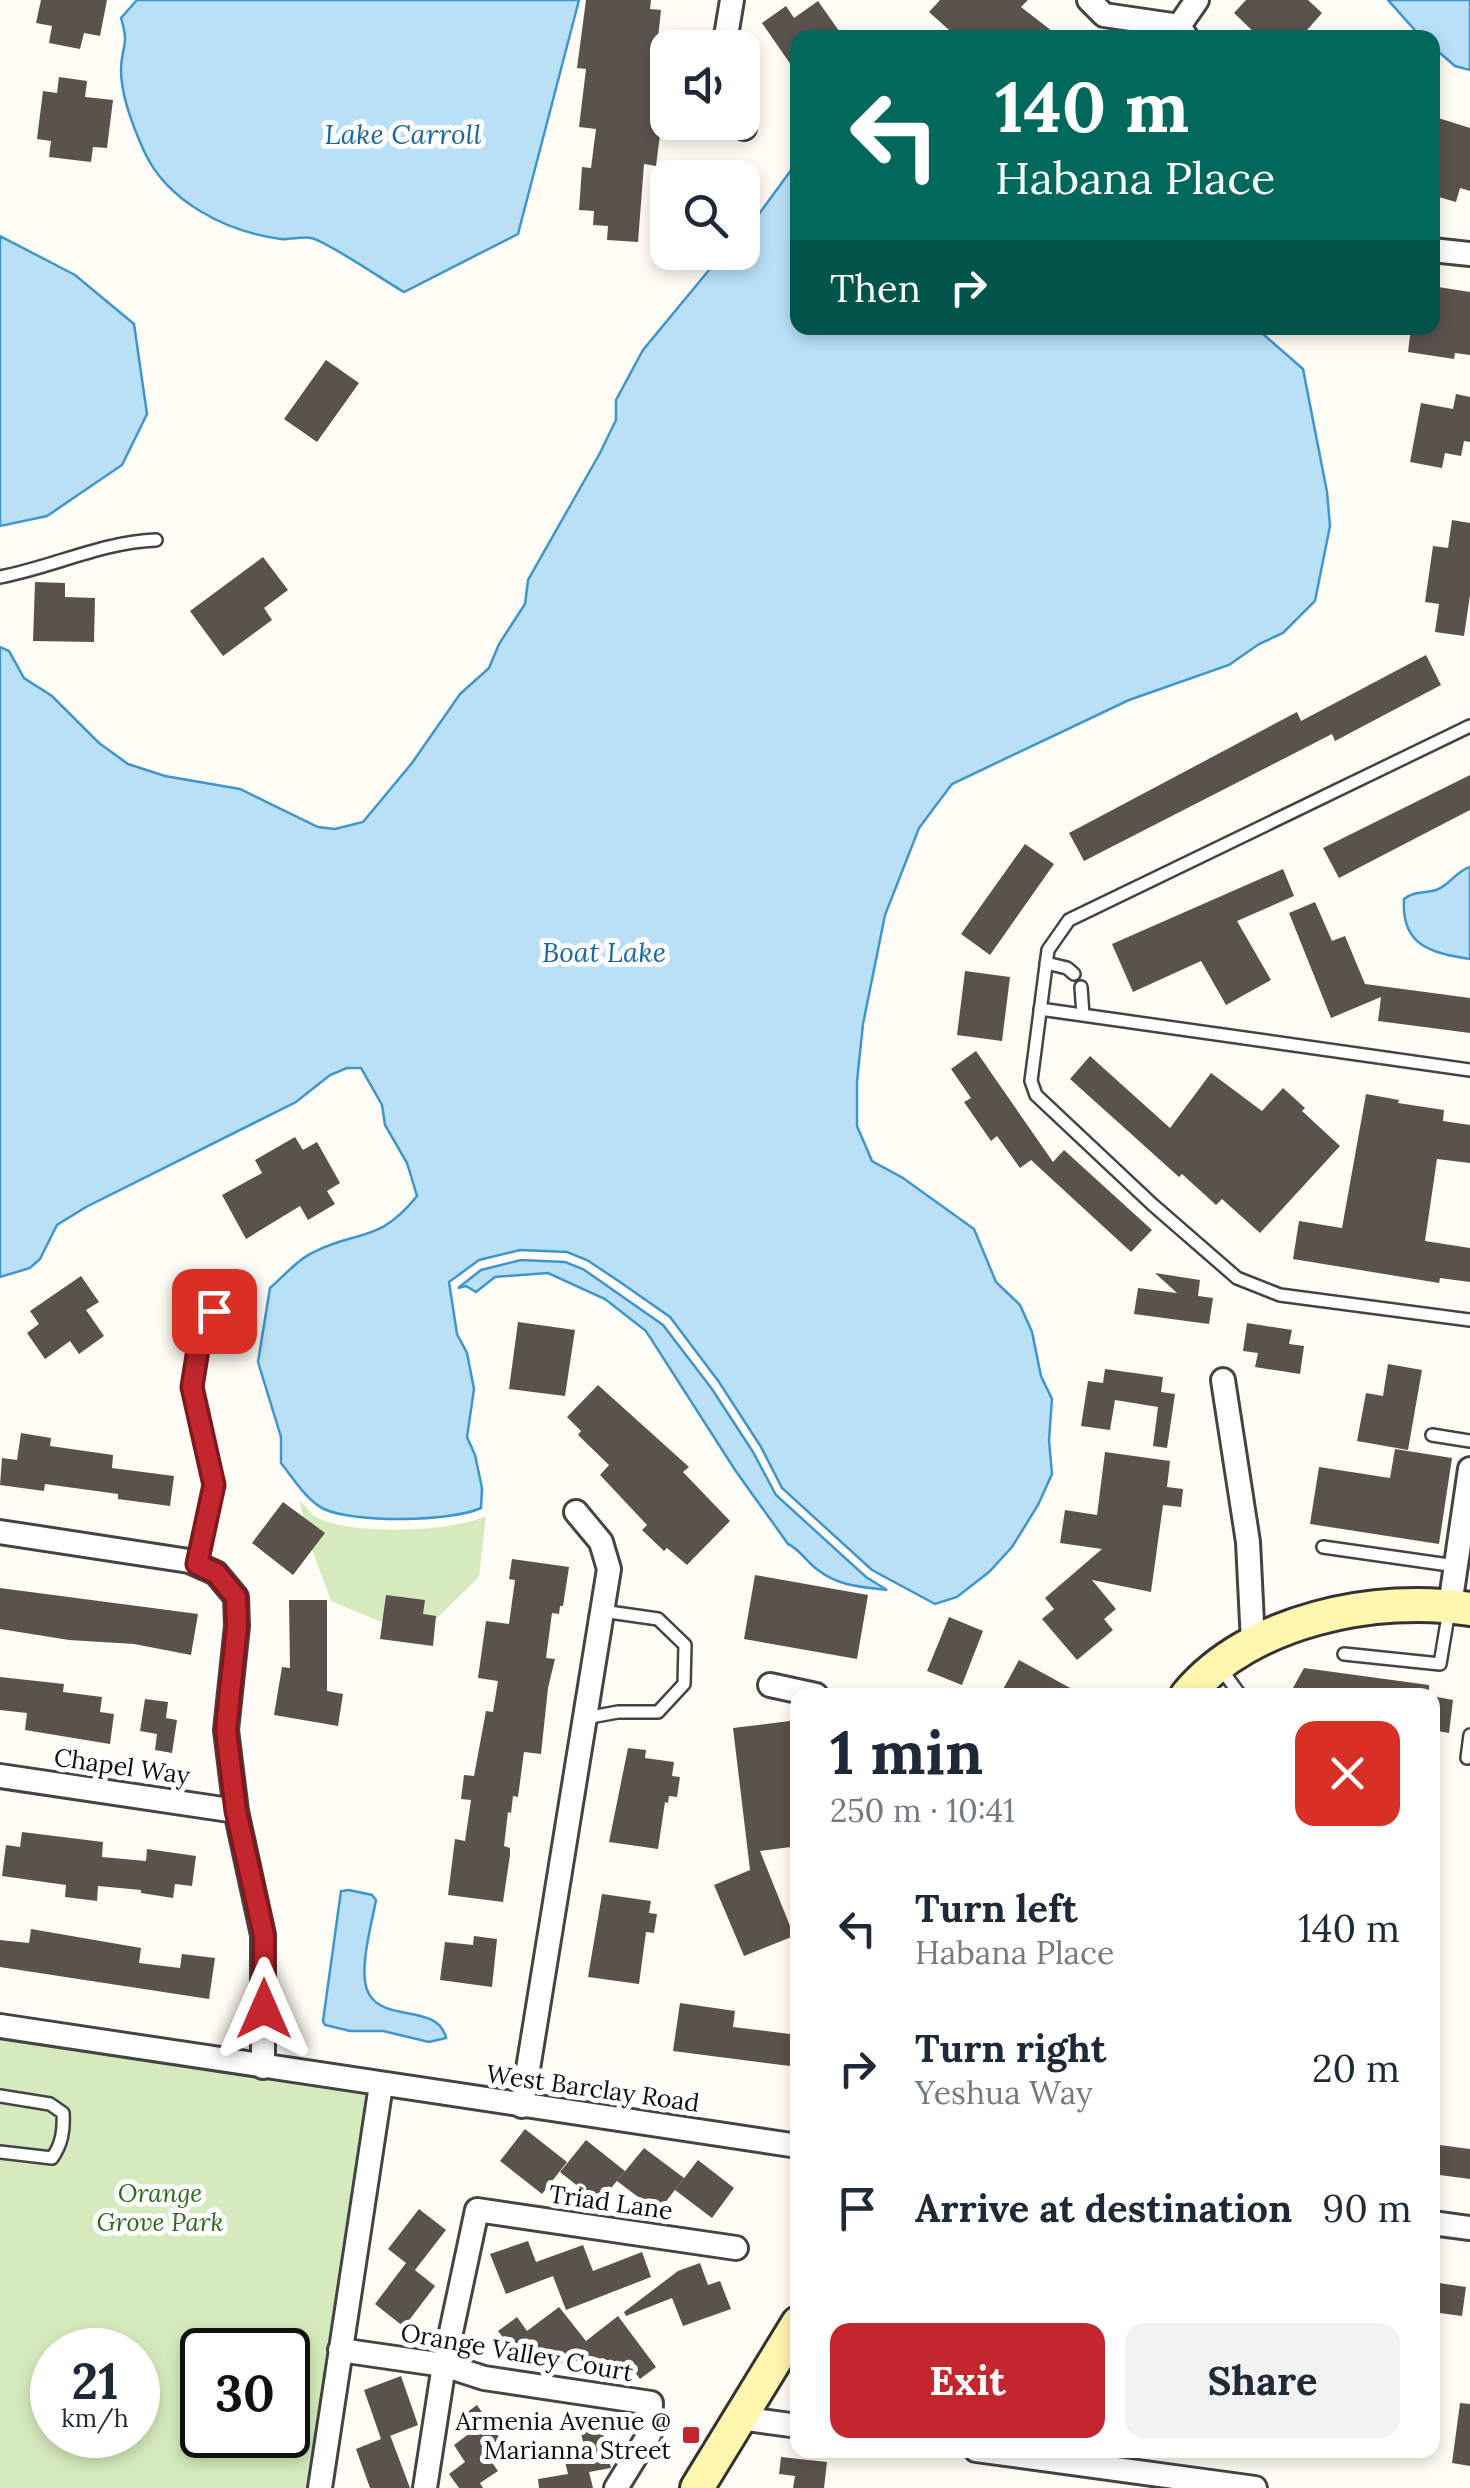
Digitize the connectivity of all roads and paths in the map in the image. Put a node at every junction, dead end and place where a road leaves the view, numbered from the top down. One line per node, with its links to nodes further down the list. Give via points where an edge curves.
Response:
1 (732, 0): 4 (street)
2 (1088, 0): 5 (street, via 1104,15)
3 (1197, 0): 6 (street)
4 (727, 30)
5 (1174, 30)
6 (1184, 30)
7 (1440, 251): 8 (street)
8 (1470, 254)
9 (156, 540): 10 (lane, via 127,541)
10 (0, 576)
11 (1470, 726): 12 (lane, via 1070,920 1055,936)
12 (1046, 963): 13 (lane); 15 (lane)
13 (1074, 974)
14 (1081, 987): 16 (lane)
15 (1040, 1009): 16 (lane); 19 (lane, via 1036,1095 1237,1278 1280,1295)
16 (1083, 1015): 17 (lane)
17 (1470, 1070)
18 (229, 1279): 27 (lane, via 199,1343 192,1387 214,1485)
19 (1470, 1320)
20 (1223, 1380): 31 (street, via 1248,1542)
21 (1432, 1435): 22 (lane)
22 (1470, 1442)
23 (1470, 1469): 28 (street)
24 (576, 1512): 30 (street, via 602,1542 609,1569)
25 (0, 1532): 27 (street)
26 (1323, 1547): 28 (lane)
27 (197, 1564): 40 (street, via 216,1573 236,1597 226,1730)
28 (1456, 1566): 29 (street)
29 (1460, 1607): 31 (main road, via 1312,1617); 32 (lane, via 1440,1664)
30 (602, 1611): 36 (street); 36 (lane, via 658,1619 685,1645 684,1684 658,1712)
31 (1253, 1643): 33 (main road)
32 (1344, 1654)
33 (1200, 1682)
34 (770, 1685): 35 (street)
35 (790, 1689)
36 (585, 1718): 45 (street)
37 (1470, 1735): 38 (lane)
38 (1466, 1758)
39 (0, 1776): 40 (street, Chapel Way)
40 (236, 1811): 42 (street, via 264,1935)
41 (0, 2026): 42 (street, West Barclay Road)
42 (264, 2067): 43 (street, West Barclay Road)
43 (380, 2085): 45 (street, West Barclay Road); 52 (street)
44 (0, 2096): 47 (lane, via 50,2104 63,2113 64,2126 52,2158)
45 (522, 2106): 46 (street, West Barclay Road)
46 (790, 2145)
47 (0, 2152)
48 (1440, 2223): 49 (street)
49 (1470, 2228)
50 (736, 2248): 53 (street, Triad Lane, via 477,2210)
51 (790, 2336): 54 (main road)
52 (340, 2350): 53 (street, Orange Valley Court); 57 (street)
53 (444, 2365): 58 (street); 59 (street, Orange Valley Court, via 484,2378 651,2403 650,2433)
54 (740, 2418): 55 (street); 60 (main road)
55 (790, 2425)
56 (1035, 2458): 61 (street)
57 (320, 2488)
58 (425, 2488)
59 (616, 2488)
60 (697, 2488)
61 (1255, 2488)

